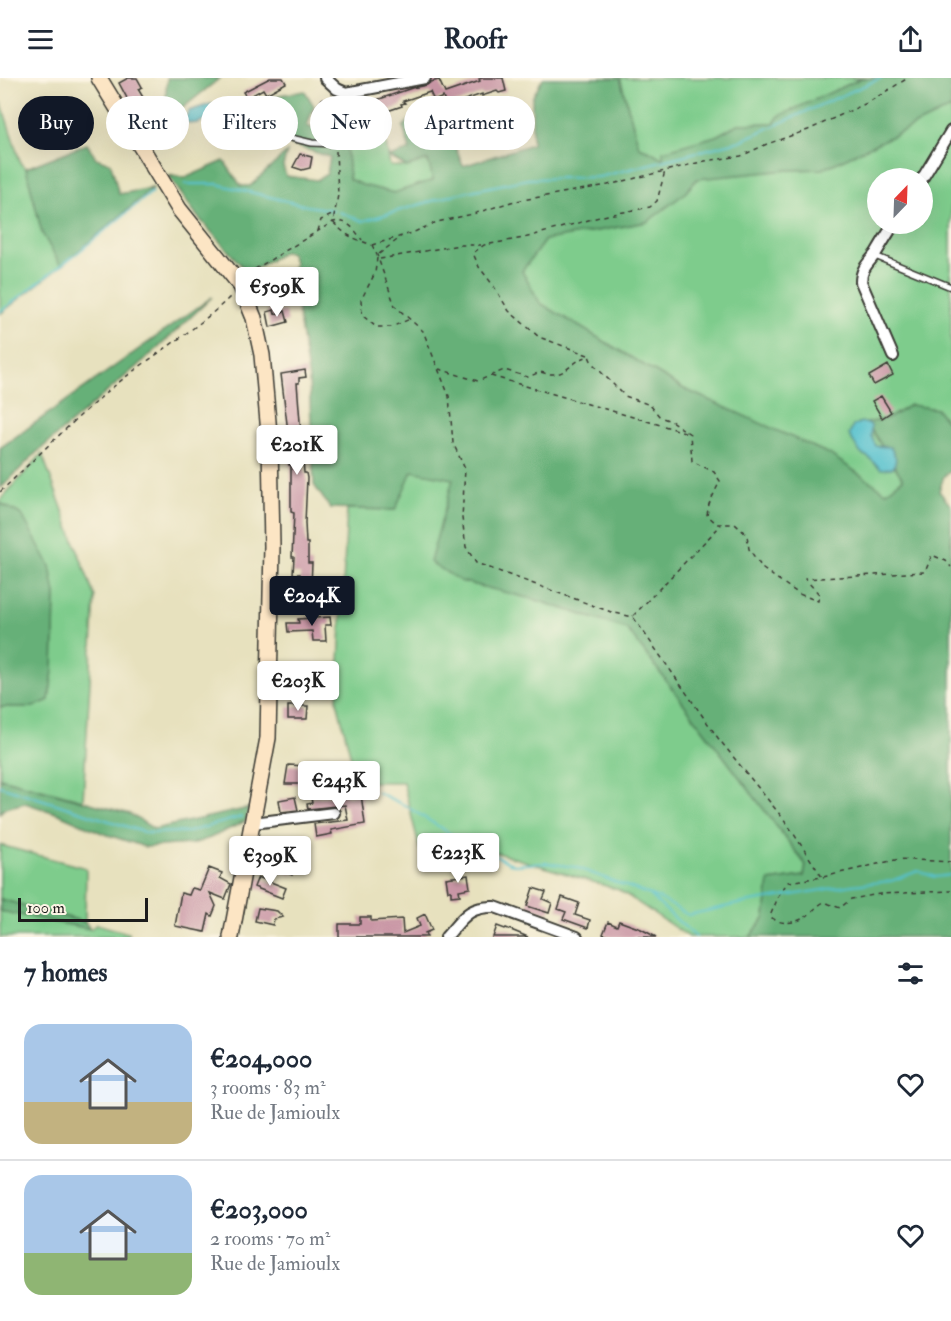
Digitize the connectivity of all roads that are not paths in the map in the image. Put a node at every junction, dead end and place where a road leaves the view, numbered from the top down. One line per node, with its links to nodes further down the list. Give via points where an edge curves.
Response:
1 (99, 78): 13 (street, via 179,209 241,286 254,318 262,355 270,444 272,546 268,738)
2 (325, 78): 4 (street)
3 (425, 78): 4 (street)
4 (346, 93): 6 (lane, via 336,144)
5 (951, 131): 7 (street)
6 (298, 140)
7 (928, 168)
8 (888, 234): 9 (street)
9 (874, 256): 10 (lane); 11 (street, via 863,269 861,282)
10 (951, 287)
11 (894, 356)
12 (334, 813): 13 (street)
13 (253, 823): 14 (street)
14 (231, 937)
15 (446, 937): 16 (street, via 470,911 482,907 495,907)
16 (577, 937)

